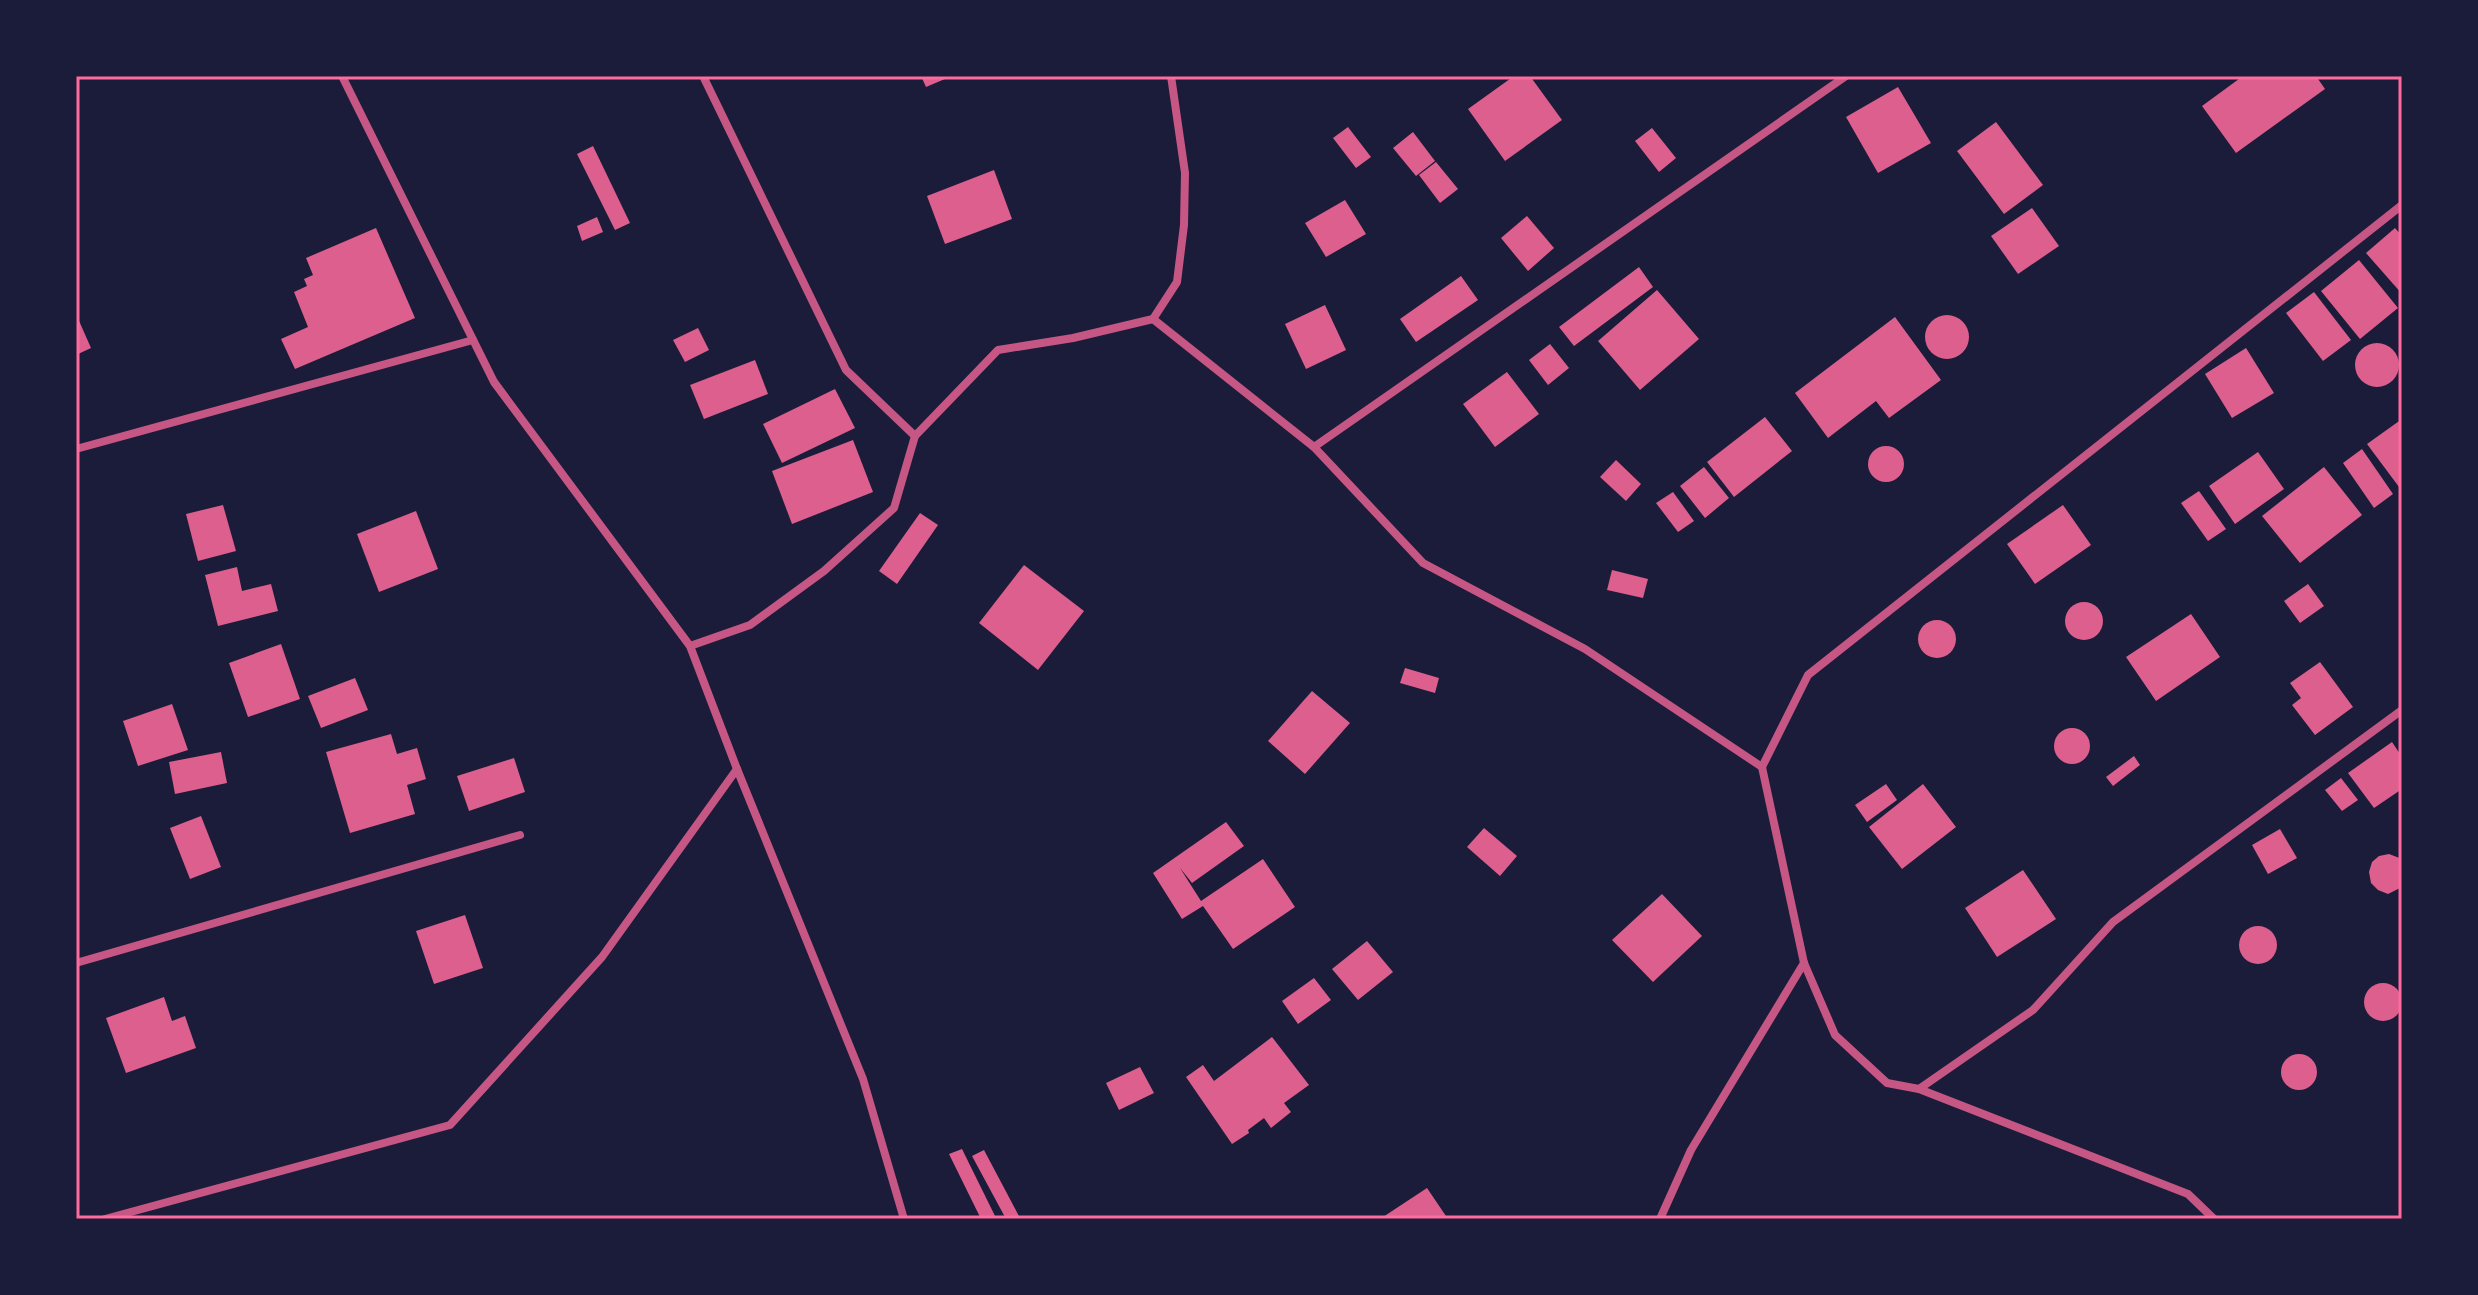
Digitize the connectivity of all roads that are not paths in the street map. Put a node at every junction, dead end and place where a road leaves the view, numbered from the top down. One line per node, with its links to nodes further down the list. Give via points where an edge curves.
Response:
1 (342, 76): 7 (street)
2 (703, 76): 8 (street, via 846,370)
3 (1171, 76): 6 (street, via 1185,173 1184,225 1177,282)
4 (1846, 76): 9 (street)
5 (2402, 205): 13 (street, via 1808,675)
6 (1153, 319): 8 (street, via 998,350); 9 (street)
7 (473, 340): 10 (street); 11 (street, via 494,382)
8 (915, 436): 11 (street, via 894,508 824,571 750,625)
9 (1314, 447): 13 (street, via 1423,563 1585,649)
10 (76, 449)
11 (690, 646): 14 (street)
12 (2402, 710): 18 (street, via 2113,922 2033,1010)
13 (1762, 767): 17 (street)
14 (737, 769): 19 (street, via 602,957 450,1125); 20 (street, via 863,1079)
15 (520, 835): 16 (street)
16 (76, 963)
17 (1804, 963): 18 (street, via 1835,1035 1887,1083); 21 (street, via 1691,1150)
18 (1919, 1089): 22 (street, via 2188,1194)
19 (105, 1219)
20 (904, 1219)
21 (1660, 1219)
22 (2214, 1219)

